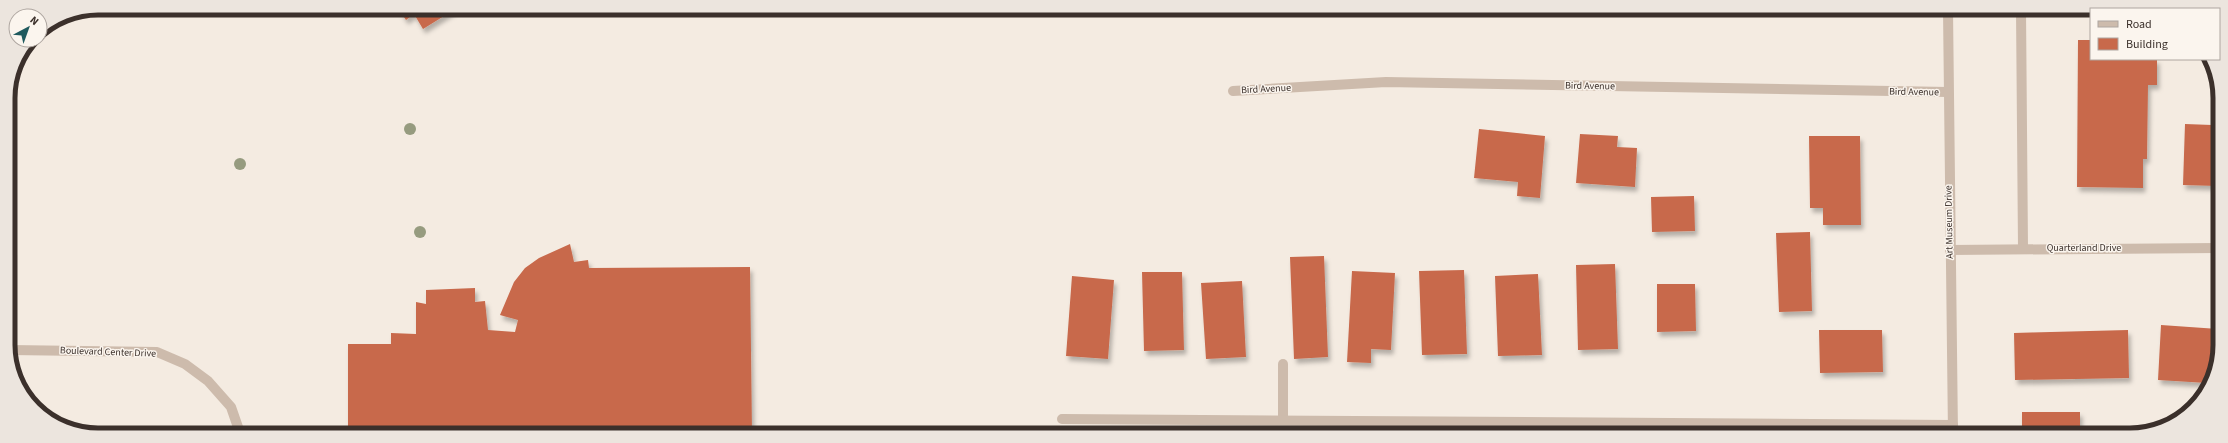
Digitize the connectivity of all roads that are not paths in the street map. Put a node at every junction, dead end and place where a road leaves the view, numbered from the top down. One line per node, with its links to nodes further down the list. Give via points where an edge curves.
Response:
1 (1948, 15): 4 (street, Art Museum Drive)
2 (2021, 15): 5 (street)
3 (1233, 91): 4 (street, Bird Avenue, via 1386,82)
4 (1948, 92): 7 (street, Art Museum Drive)
5 (2023, 248): 6 (street, Quarterland Drive); 7 (street, Quarterland Drive)
6 (2213, 248)
7 (1950, 250): 14 (street, Art Museum Drive)
8 (15, 350): 12 (street, Boulevard Center Drive, via 157,352 185,364 208,381 231,407)
9 (1283, 364): 11 (street)
10 (1062, 419): 11 (street)
11 (1284, 420): 13 (street)
12 (238, 428)
13 (1819, 428)
14 (1953, 428)

